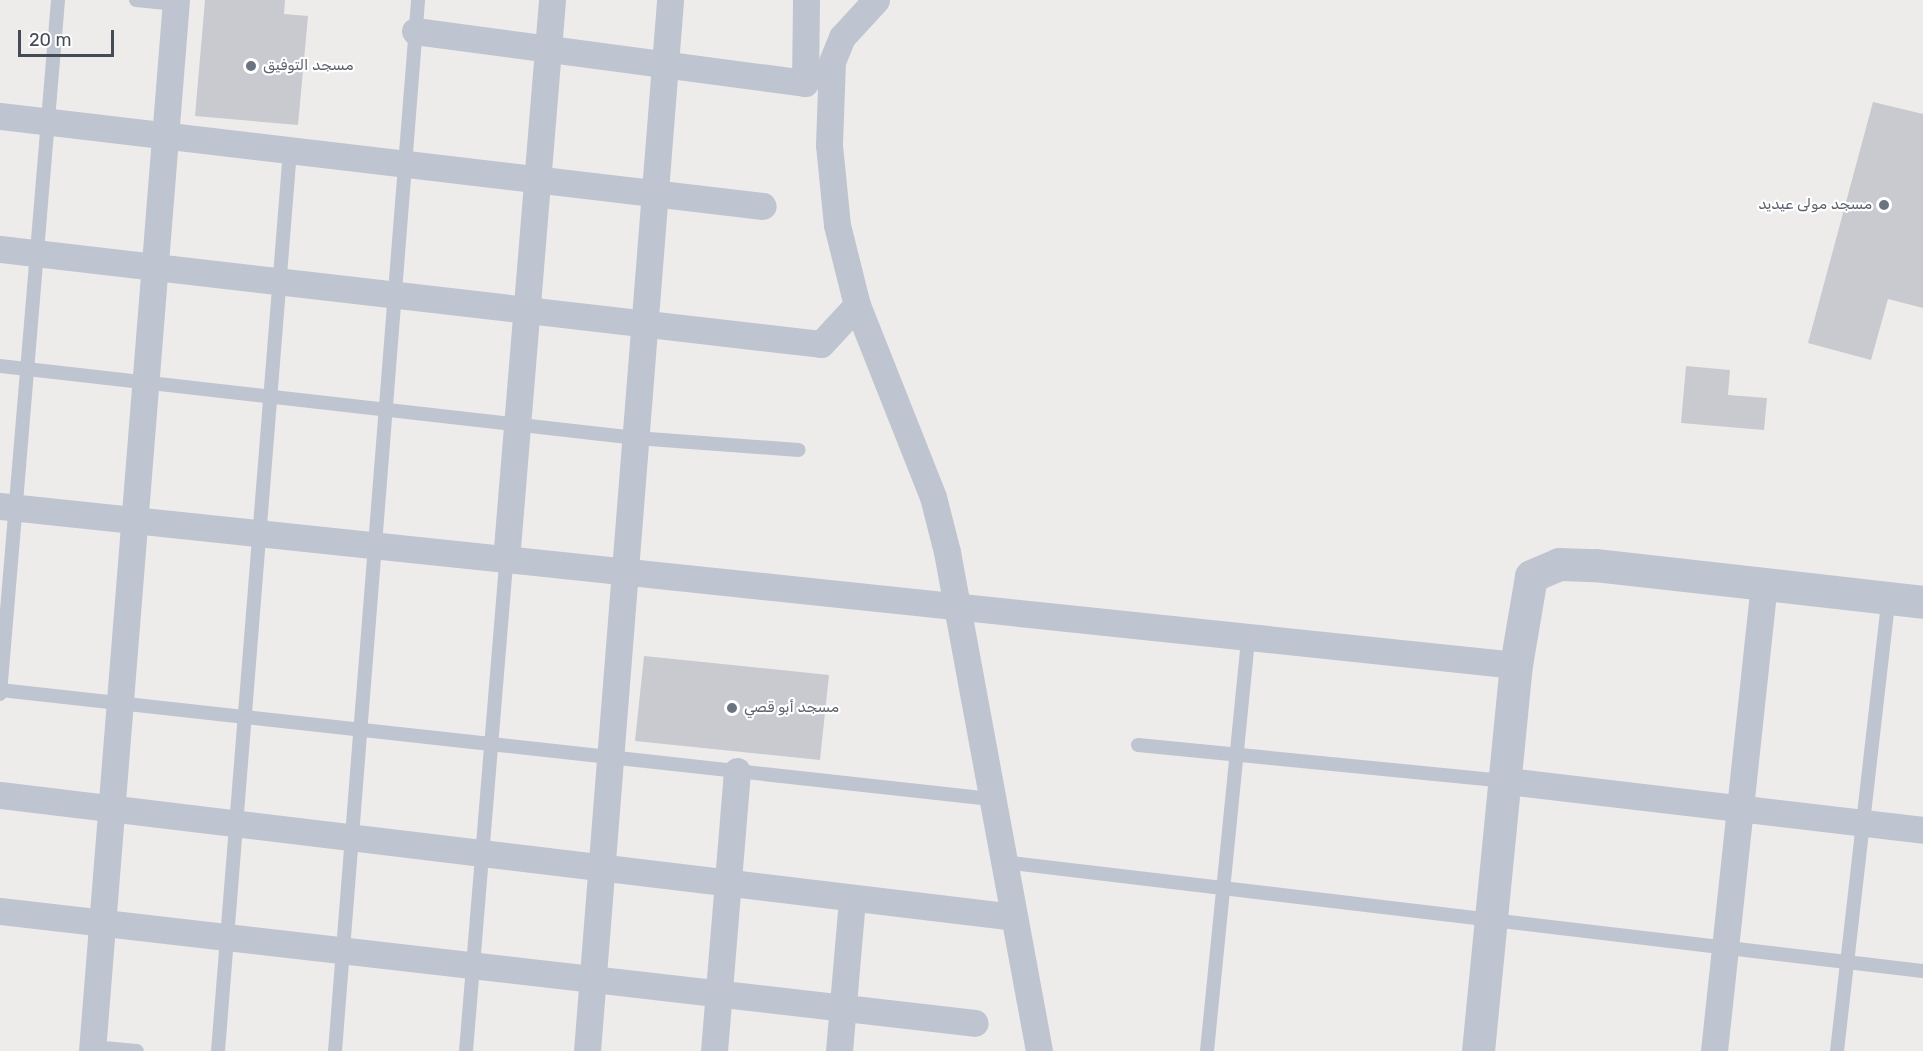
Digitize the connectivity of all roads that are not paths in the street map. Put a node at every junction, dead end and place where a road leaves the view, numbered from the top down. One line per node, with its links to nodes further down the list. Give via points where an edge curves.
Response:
1 (58, 0): 13 (lane)
2 (136, 0): 8 (lane)
3 (418, 0): 9 (lane)
4 (552, 0): 10 (street)
5 (670, 0): 11 (street)
6 (806, 0): 11 (street, via 805,83)
7 (876, 0): 25 (street, via 842,37 832,62 832,185)
8 (176, 2): 14 (street)
9 (416, 31): 10 (street); 16 (lane)
10 (549, 48): 11 (street); 17 (street)
11 (665, 64): 18 (street)
12 (0, 116): 13 (street)
13 (48, 122): 14 (street); 21 (lane)
14 (165, 136): 15 (street); 22 (street)
15 (290, 150): 16 (street); 23 (lane)
16 (405, 164): 17 (street); 24 (lane)
17 (538, 179): 18 (street); 26 (street)
18 (655, 193): 19 (street); 27 (street)
19 (763, 206)
20 (0, 249): 21 (street)
21 (37, 253): 22 (street); 29 (lane)
22 (155, 267): 23 (street); 30 (street)
23 (280, 281): 24 (street); 31 (lane)
24 (394, 295): 26 (street); 32 (lane)
25 (857, 305): 27 (street, via 821,344); 45 (street, via 933,497)
26 (526, 310): 27 (street); 33 (street)
27 (645, 323): 34 (street)
28 (0, 366): 29 (lane)
29 (28, 369): 30 (lane); 36 (lane)
30 (145, 382): 31 (lane); 37 (street)
31 (271, 397): 32 (lane); 38 (lane)
32 (386, 410): 33 (lane); 39 (lane)
33 (517, 424): 34 (lane); 40 (street)
34 (636, 438): 35 (lane); 41 (street)
35 (799, 450)
36 (8, 507): 37 (street); 48 (lane)
37 (134, 520): 38 (street); 49 (street)
38 (260, 534): 39 (street); 50 (lane)
39 (375, 546): 40 (street); 51 (lane)
40 (506, 560): 41 (street); 52 (lane)
41 (626, 572): 45 (street); 55 (street)
42 (1764, 583): 43 (street); 47 (street, via 1559,564 1531,576); 61 (street)
43 (1889, 598): 44 (street); 63 (lane)
44 (1923, 602)
45 (955, 604): 46 (street); 59 (street)
46 (1248, 637): 47 (street); 54 (lane)
47 (1516, 665): 57 (street)
48 (0, 692): 49 (lane)
49 (120, 703): 50 (lane); 60 (street)
50 (246, 717): 51 (lane); 62 (lane)
51 (360, 730): 52 (lane); 65 (lane)
52 (491, 744): 55 (lane); 66 (lane)
53 (1138, 745): 54 (lane)
54 (1236, 755): 57 (lane); 70 (lane)
55 (611, 757): 56 (lane); 68 (street)
56 (736, 771): 59 (lane); 69 (street)
57 (1507, 781): 61 (street); 74 (street)
58 (0, 795): 60 (street)
59 (991, 799): 67 (street)
60 (113, 807): 62 (street); 75 (street)
61 (1739, 809): 63 (street); 77 (street)
62 (237, 822): 65 (street); 76 (lane)
63 (1863, 824): 64 (street); 79 (lane)
64 (1923, 830)
65 (352, 837): 66 (street); 78 (lane)
66 (483, 852): 68 (street); 80 (lane)
67 (1003, 862): 70 (lane); 73 (street)
68 (602, 867): 69 (street); 82 (street)
69 (728, 883): 71 (street); 83 (street)
70 (1223, 890): 74 (lane); 95 (lane)
71 (852, 899): 73 (street); 84 (street)
72 (0, 911): 75 (street)
73 (1014, 917): 94 (street)
74 (1492, 921): 77 (lane); 96 (street)
75 (104, 923): 76 (street); 86 (street)
76 (227, 937): 78 (street); 88 (lane)
77 (1724, 949): 79 (lane); 97 (street)
78 (343, 951): 80 (street); 89 (lane)
79 (1847, 963): 81 (lane); 98 (lane)
80 (473, 965): 82 (street); 90 (lane)
81 (1923, 971)
82 (593, 979): 83 (street); 91 (street)
83 (719, 993): 84 (street); 92 (street)
84 (843, 1007): 85 (street); 93 (street)
85 (975, 1023)
86 (92, 1049): 87 (lane)
87 (137, 1051)
88 (218, 1051)
89 (335, 1051)
90 (466, 1051)
91 (587, 1051)
92 (714, 1051)
93 (839, 1051)
94 (1039, 1051)
95 (1207, 1051)
96 (1478, 1051)
97 (1714, 1051)
98 (1837, 1051)

